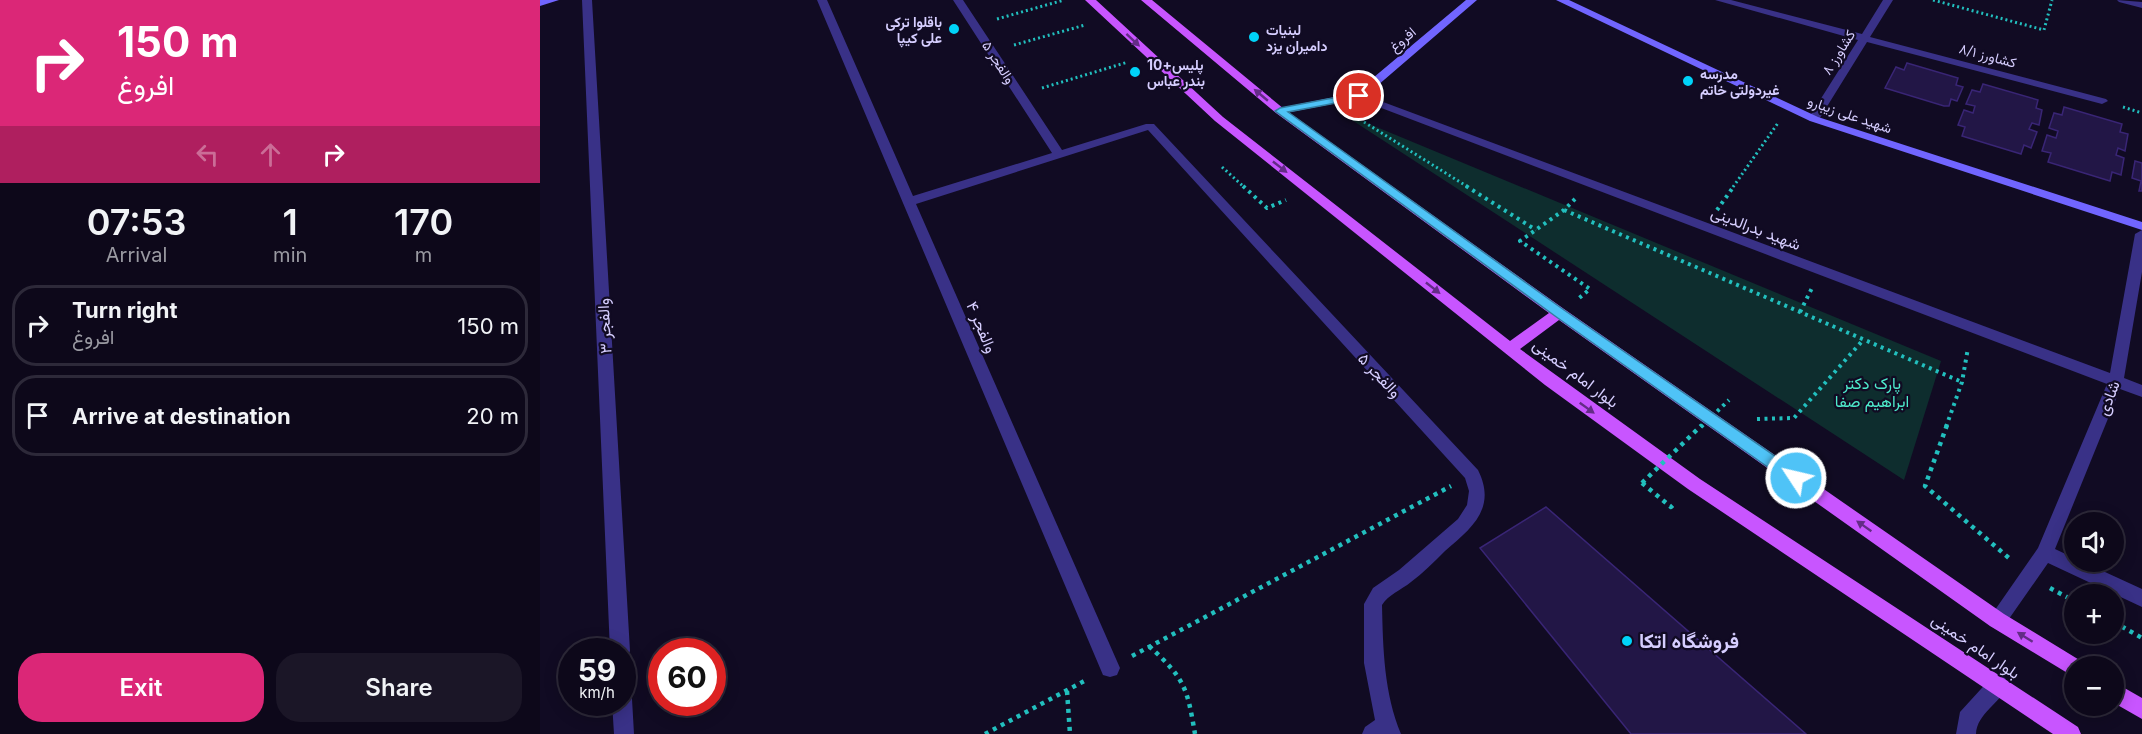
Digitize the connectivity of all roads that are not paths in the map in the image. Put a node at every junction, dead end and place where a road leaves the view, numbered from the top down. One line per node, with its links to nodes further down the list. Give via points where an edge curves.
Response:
1 (554, 0): 12 (street)
2 (587, 0): 30 (street, والفجر ۳)
3 (822, 0): 20 (street, والفجر ۴)
4 (958, 0): 19 (street, والفجر ۵)
5 (1090, 0): 24 (main road, بلوار امام خمینی, one-way to 24, via 1219,119)
6 (1146, 0): 17 (main road, بلوار امام خمینی, one-way to 6)
7 (1472, 0): 15 (street, افروغ)
8 (1561, 0): 18 (street, شهید علی زیبارو)
9 (1720, 0): 14 (street, کشاورز ۸/۱)
10 (1888, 0): 14 (street, کشاورز ۸)
11 (2122, 0): 13 (street)
12 (540, 3)
13 (2142, 5)
14 (1866, 37): 16 (street, کشاورز ۸/۱); 18 (street, کشاورز ۸)
15 (1359, 96): 17 (street); 25 (street, شهید بدرالدینی)
16 (2102, 101)
17 (1280, 111): 23 (main road, بلوار امام خمینی)
18 (1814, 119): 21 (street, شهید علی زیبارو)
19 (1059, 154): 20 (street, والفجر ۵); 37 (street, والفجر ۵, via 1150,126 1472,475 1477,491 1475,507 1464,524 1379,594 1373,604 1374,663)
20 (908, 202): 32 (street, والفجر ۴)
21 (2142, 226)
22 (2142, 234): 25 (street, شادی)
23 (1559, 313): 24 (main road); 29 (main road, بلوار امام خمینی, one-way to 23)
24 (1509, 349): 33 (main road, بلوار امام خمینی, one-way to 33, via 1694,484)
25 (2116, 381): 26 (street, شهید بدرالدینی); 27 (street, شادی)
26 (2142, 391)
27 (2045, 553): 28 (street); 29 (street, شادی)
28 (2142, 598)
29 (1997, 620): 31 (main road, بلوار امام خمینی, one-way to 29)
30 (619, 638)
31 (2064, 662)
32 (1110, 668)
33 (1998, 685): 39 (street, via 1968,719); 40 (main road, بلوار امام خمینی)
34 (2124, 698): 35 (main road)
35 (2142, 710)
36 (623, 716): 38 (street)
37 (1383, 731)
38 (624, 734)
39 (1966, 734)
40 (2071, 734)

